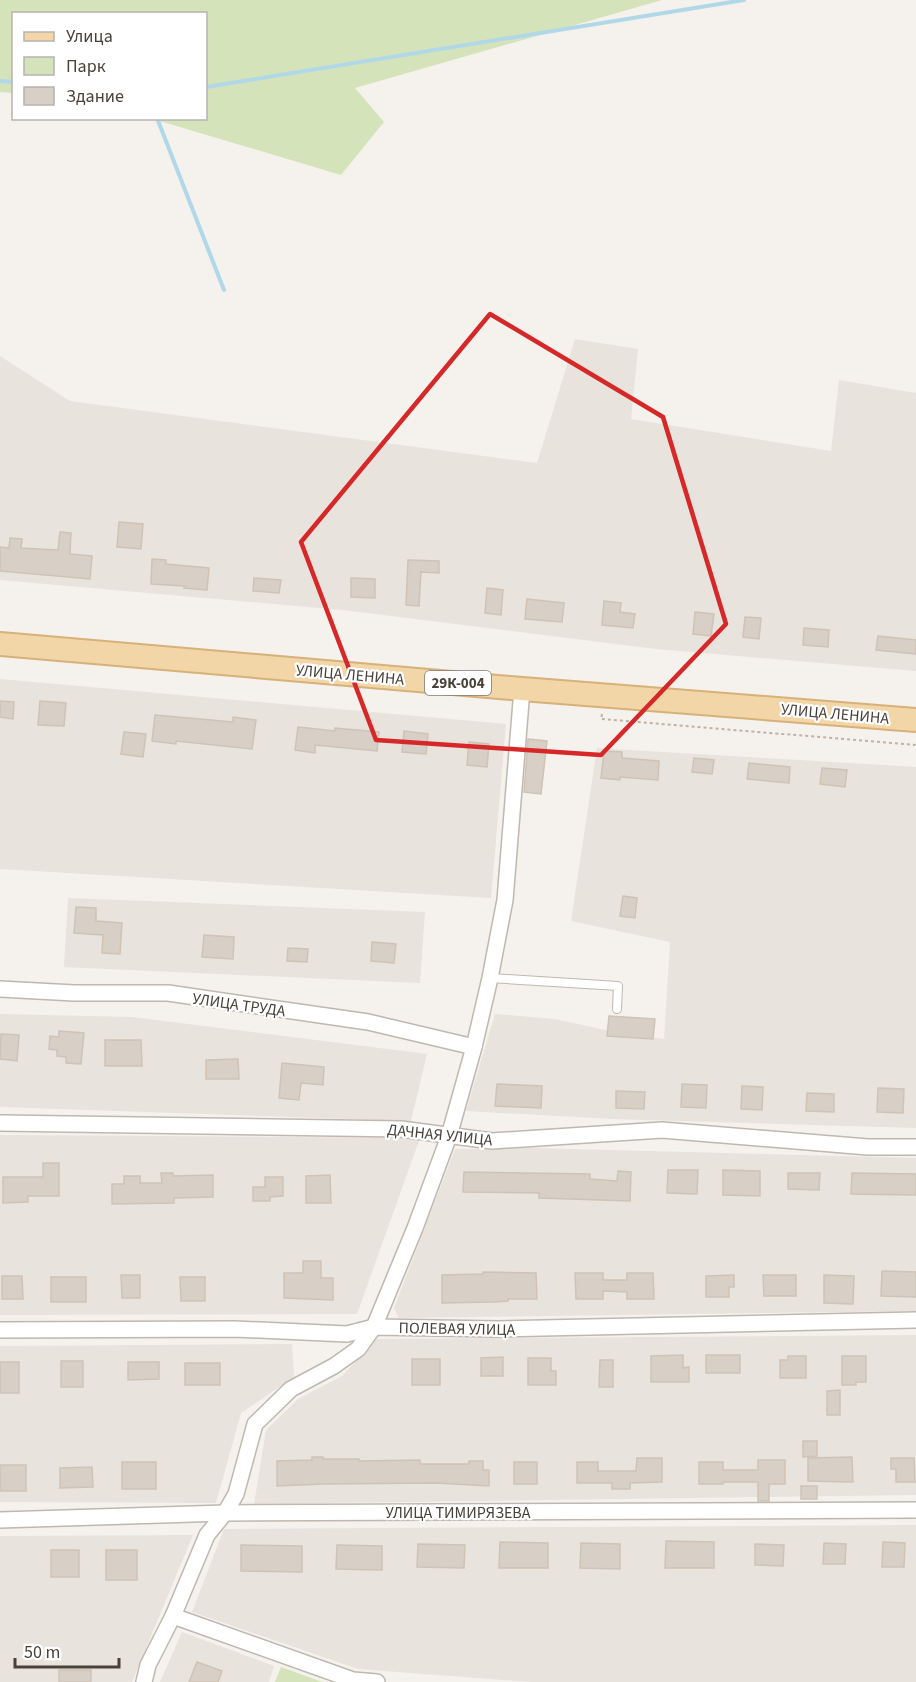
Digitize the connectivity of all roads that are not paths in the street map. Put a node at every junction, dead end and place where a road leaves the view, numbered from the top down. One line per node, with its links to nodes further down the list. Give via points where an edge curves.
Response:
1 (0, 644): 2 (main road, УЛИЦА ЛЕНИНА / 29К-004)
2 (522, 689): 3 (main road, УЛИЦА ЛЕНИНА / 29К-004); 4 (street, via 505,900)
3 (916, 720)
4 (490, 978): 6 (lane, via 618,986); 7 (street)
5 (0, 989): 7 (street, УЛИЦА ТРУДА, via 168,993 368,1022)
6 (617, 1009)
7 (474, 1047): 9 (street)
8 (0, 1123): 9 (street, ДАЧНАЯ УЛИЦА, via 401,1128)
9 (449, 1136): 10 (street, ДАЧНАЯ УЛИЦА, via 492,1141 662,1130 868,1147); 12 (street)
10 (916, 1147)
11 (916, 1320): 12 (street, ПОЛЕВАЯ УЛИЦА, via 498,1329)
12 (374, 1327): 13 (street, ПОЛЕВАЯ УЛИЦА, via 347,1334 235,1329); 15 (street, via 358,1349 291,1389 255,1424 236,1494)
13 (0, 1330)
14 (916, 1510): 15 (street, УЛИЦА ТИМИРЯЗЕВА)
15 (225, 1513): 16 (street, УЛИЦА ТИМИРЯЗЕВА); 17 (street, via 207,1535)
16 (0, 1520)
17 (172, 1616): 18 (street); 19 (street, via 353,1680)
18 (144, 1682)
19 (377, 1682)

